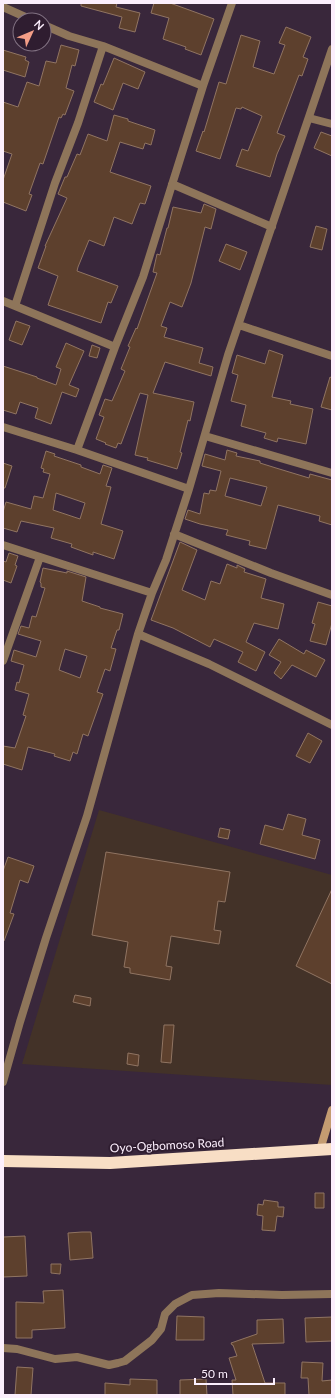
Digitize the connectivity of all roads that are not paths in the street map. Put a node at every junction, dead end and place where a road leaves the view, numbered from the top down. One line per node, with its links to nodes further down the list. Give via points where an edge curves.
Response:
1 (232, 3): 7 (street)
2 (3, 7): 3 (street)
3 (14, 12)
4 (52, 28): 5 (street)
5 (103, 46): 7 (street); 13 (street)
6 (332, 49): 8 (street)
7 (203, 86): 10 (street)
8 (309, 118): 9 (street); 11 (street)
9 (332, 124)
10 (172, 184): 11 (street); 15 (street, via 143,277)
11 (272, 227): 14 (street)
12 (3, 301): 13 (street)
13 (15, 306): 15 (street)
14 (239, 325): 16 (street); 18 (street)
15 (114, 347): 19 (street)
16 (332, 356)
17 (3, 427): 19 (street)
18 (204, 436): 20 (street); 21 (street)
19 (77, 450): 21 (street)
20 (332, 473)
21 (189, 489): 22 (street)
22 (174, 534): 25 (street); 26 (street)
23 (3, 545): 24 (street)
24 (40, 557): 25 (street); 28 (street)
25 (152, 593): 27 (street)
26 (332, 595)
27 (138, 634): 29 (street, via 209,664); 30 (street, via 87,816 46,938)
28 (3, 661)
29 (332, 725)
30 (3, 1082)
31 (332, 1110): 32 (street)
32 (326, 1150): 33 (highway, Oyo-Ogbomoso Road, via 110,1163)
33 (3, 1161)
34 (332, 1294): 35 (street, via 192,1295 175,1304 165,1314 161,1329 152,1340 118,1364 109,1365 77,1357 55,1359)
35 (3, 1348)

